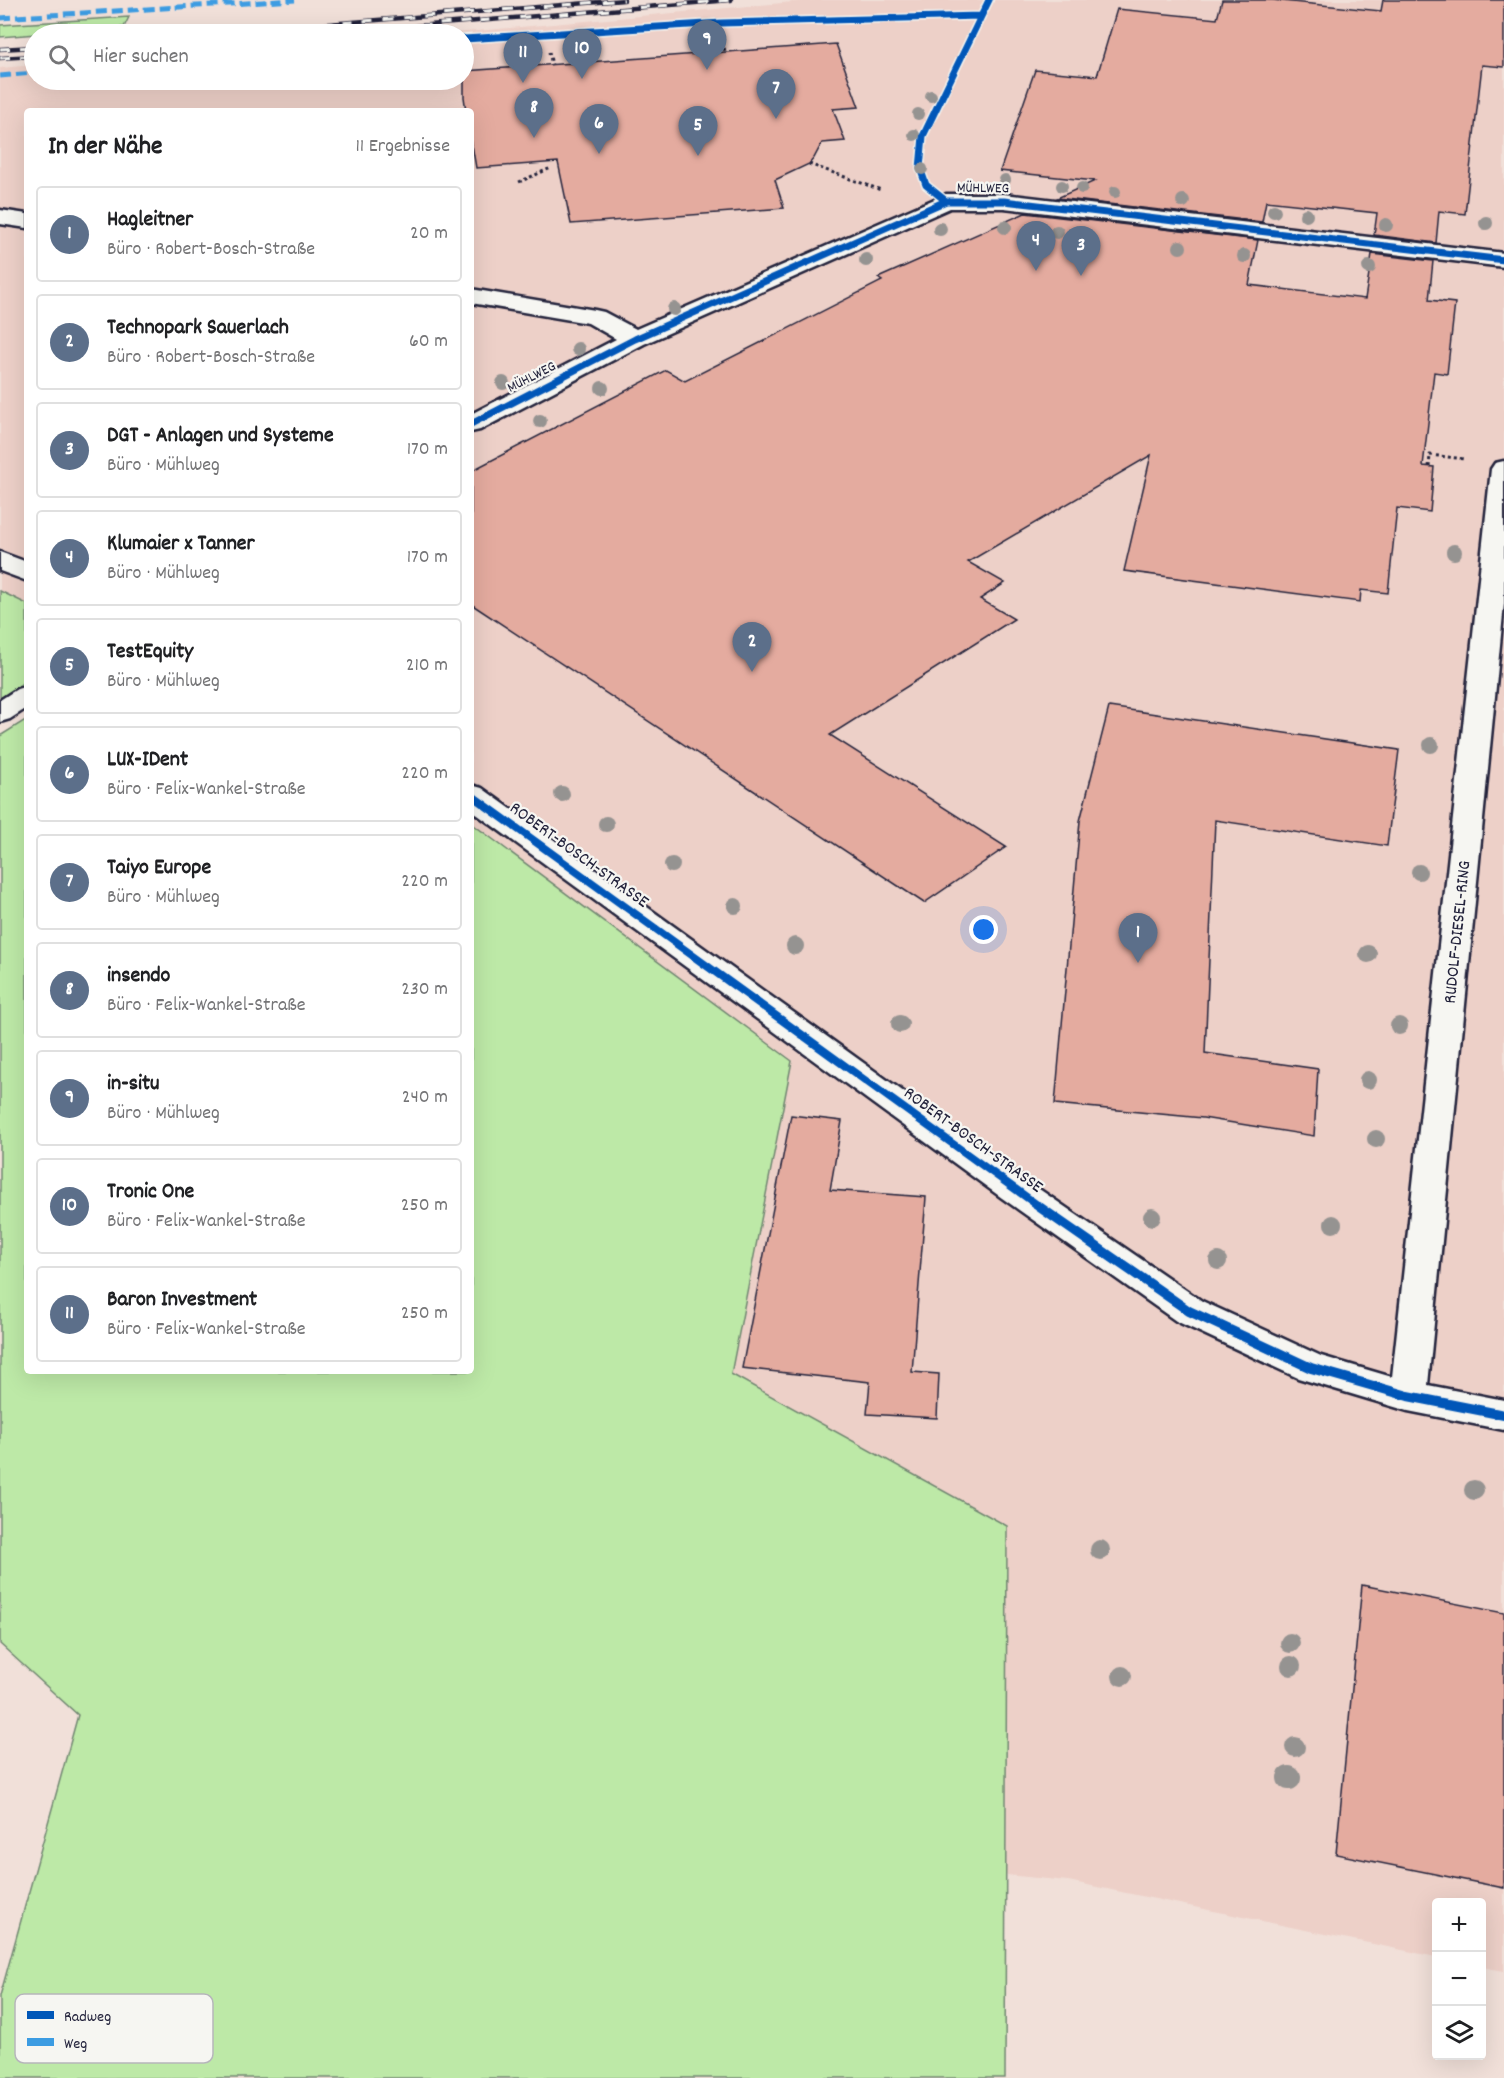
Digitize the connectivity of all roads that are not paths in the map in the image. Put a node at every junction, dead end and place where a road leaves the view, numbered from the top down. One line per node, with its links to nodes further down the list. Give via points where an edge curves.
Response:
1 (0, 217): 2 (street)
2 (24, 221)
3 (1504, 260): 5 (street, MÜHLWEG, via 1004,201 946,201)
4 (474, 297): 5 (street, via 595,317)
5 (635, 339): 6 (street, MÜHLWEG)
6 (474, 422)
7 (1488, 464): 13 (street, RUDOLF-DIESEL-RING)
8 (0, 560): 9 (street)
9 (24, 572)
10 (24, 697): 11 (street)
11 (0, 713)
12 (474, 797): 13 (street, ROBERT-BOSCH-STRASSE, via 1014,1189 1189,1311 1311,1368)
13 (1408, 1396): 14 (street, ROBERT-BOSCH-STRASSE)
14 (1504, 1415)

